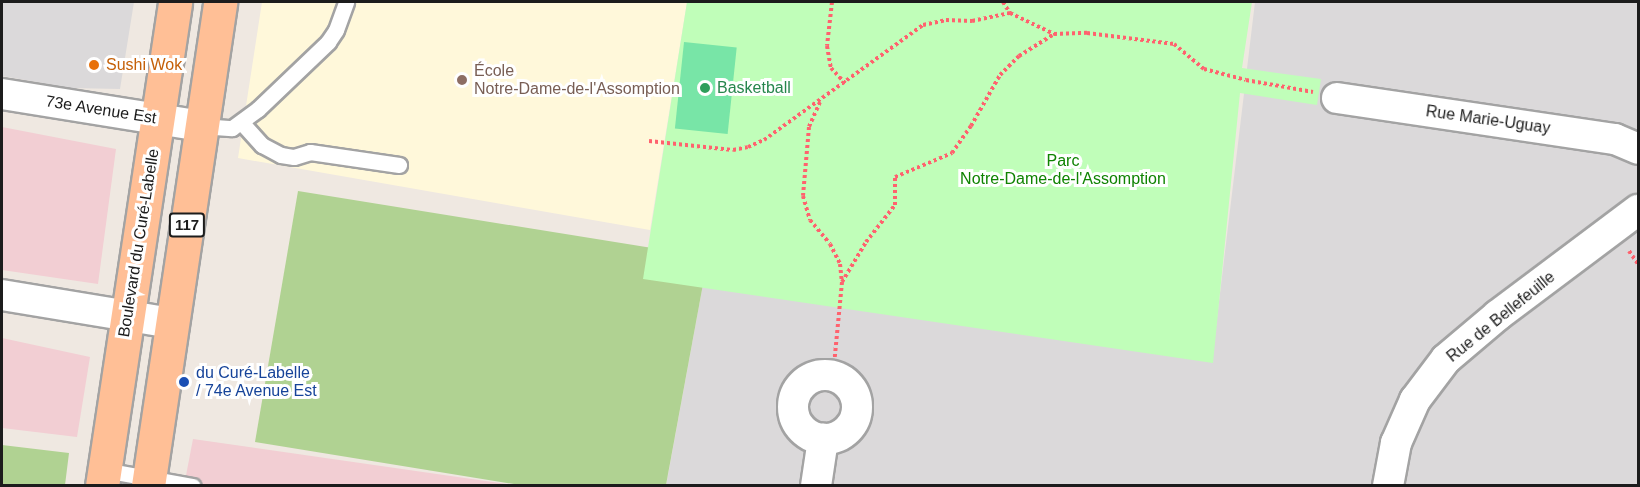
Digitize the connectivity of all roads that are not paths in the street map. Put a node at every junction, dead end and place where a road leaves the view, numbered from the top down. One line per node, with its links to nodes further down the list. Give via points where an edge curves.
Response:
1 (176, 2): 6 (main road, Boulevard du Curé-Labelle / 117)
2 (220, 2): 8 (main road, 117)
3 (346, 2): 7 (lane, via 328,42)
4 (2, 94): 6 (street, 73e Avenue Est)
5 (1337, 98): 9 (street, Rue Marie-Uguay, via 1615,138)
6 (157, 119): 8 (street, 73e Avenue Est); 13 (main road, Boulevard du Curé-Labelle / 117)
7 (242, 123): 8 (lane, via 224,129); 10 (lane, via 262,145 281,155 294,157 310,152)
8 (201, 126): 14 (main road, 117)
9 (1638, 149)
10 (399, 165)
11 (1638, 210): 20 (street, Rue de Bellefeuille, via 1446,359 1415,400 1396,443)
12 (2, 295): 13 (street)
13 (128, 316): 14 (street); 16 (main road, Boulevard du Curé-Labelle / 117)
14 (172, 323): 17 (main road, 117)
15 (823, 439): 15 (street, via 844,433 852,425 857,409 851,388 833,376 810,379 795,397 796,418 802,428); 19 (street)
16 (103, 478): 17 (lane)
17 (149, 482): 18 (lane)
18 (193, 486)
19 (816, 486)
20 (1388, 486)

